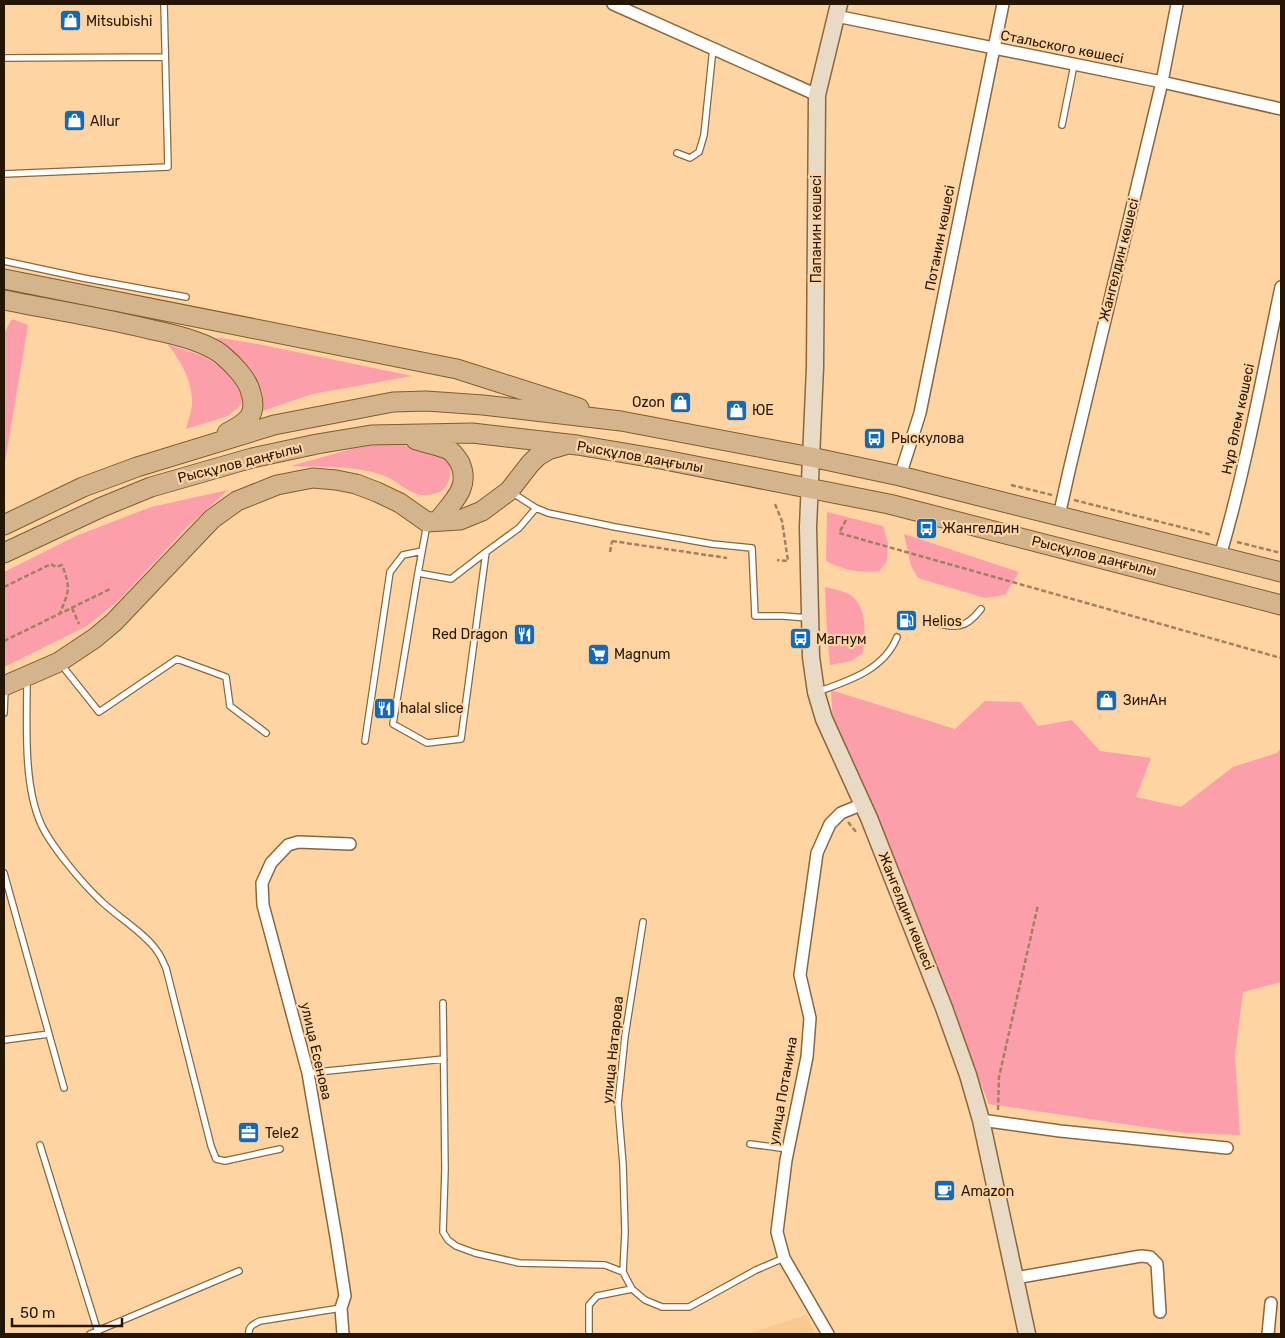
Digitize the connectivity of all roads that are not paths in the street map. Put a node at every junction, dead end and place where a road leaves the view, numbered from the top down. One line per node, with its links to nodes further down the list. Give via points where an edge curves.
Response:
1 (164, 4): 9 (lane)
2 (613, 4): 6 (street)
3 (1003, 4): 7 (street, Потанин көшесі)
4 (1177, 4): 11 (street, Жангелдин көшесі)
5 (838, 10): 7 (street, Стальского көшесі); 12 (main road, Папанин көшесі)
6 (713, 48): 12 (street); 15 (lane, via 704,135 699,152 690,158)
7 (994, 48): 10 (street, Стальского көшесі); 29 (street, Потанин көшесі, via 920,412)
8 (4, 58): 9 (lane)
9 (165, 58): 16 (lane, via 168,167)
10 (1074, 65): 11 (street, Стальского көшесі); 14 (lane)
11 (1162, 82): 13 (street, Стальского көшесі); 33 (street, Жангелдин көшесі)
12 (817, 95): 28 (main road, Папанин көшесі, via 815,367)
13 (1281, 109)
14 (1062, 125)
15 (677, 153)
16 (4, 174)
17 (4, 261): 19 (lane)
18 (4, 279): 19 (main road)
19 (81, 286): 21 (lane); 23 (main road); 24 (main road, via 457,369)
20 (1281, 287): 36 (street, Нұр Әлем көшесі, via 1246,459)
21 (186, 298)
22 (4, 300): 23 (main road)
23 (76, 313): 27 (main road, via 183,337 220,354 239,372 250,387 254,401 252,414 245,424)
24 (621, 421): 27 (main road, Рысқұлов даңғылы, via 483,405 393,402 274,425); 28 (main road, Рысқұлов даңғылы)
25 (396, 434): 26 (main road, Рысқұлов даңғылы, via 472,433); 34 (main road, via 449,449 463,471 464,482 459,493); 39 (main road, Рысқұлов даңғылы, via 317,444 151,487)
26 (569, 444): 30 (main road, Рысқұлов даңғылы); 31 (main road, via 538,456)
27 (195, 449): 35 (main road, Рысқұлов даңғылы, via 110,477)
28 (811, 457): 29 (main road, Рысқұлов даңғылы); 30 (main road, Папанин көшесі)
29 (900, 476): 33 (main road, Рысқұлов даңғылы)
30 (810, 488): 40 (main road, Рысқұлов даңғылы, via 889,504); 45 (main road, Жангелдин көшесі)
31 (509, 491): 32 (lane); 34 (main road, via 482,511 460,520)
32 (536, 508): 38 (lane, via 519,528); 45 (lane, via 615,527 752,548 755,616)
33 (1059, 516): 36 (main road, Рысқұлов даңғылы)
34 (433, 522): 37 (lane); 48 (main road, via 356,484 313,478 277,485 237,501 212,519 114,622)
35 (4, 525)
36 (1223, 548): 40 (main road, via 1210,574 1204,575 1093,548); 41 (main road, Рысқұлов даңғылы)
37 (422, 551): 42 (lane); 54 (lane, via 403,555 390,572)
38 (486, 552): 42 (lane, via 451,579); 42 (lane, via 461,739 427,742 393,724)
39 (4, 553)
40 (1086, 554): 43 (main road, Рысқұлов даңғылы)
41 (1281, 572)
42 (418, 573)
43 (1281, 605)
44 (981, 609): 46 (lane, via 966,625 954,628)
45 (810, 618): 51 (main road, Жангелдин көшесі)
46 (932, 622)
47 (896, 637): 51 (lane, via 892,648 877,666 844,683)
48 (59, 662): 49 (main road); 53 (lane, via 99,712 177,659 226,677 230,706)
49 (27, 676): 50 (main road); 70 (lane, via 28,757 32,795 41,824 57,851 99,899 157,950 166,968 216,1159 225,1161)
50 (4, 686): 52 (lane)
51 (816, 692): 55 (main road, Жангелдин көшесі, via 824,719)
52 (4, 713)
53 (266, 734)
54 (365, 741)
55 (863, 804): 65 (main road, Жангелдин көшесі, via 968,1075); 69 (street, улица Потанина, via 841,813 830,824 817,853 800,975 810,1018 807,1057)
56 (350, 844): 63 (street, улица Есенова, via 298,842 288,845 271,863 262,883 263,905)
57 (4, 873): 60 (lane)
58 (643, 922): 73 (lane, улица Натарова, via 618,1104 623,1164)
59 (443, 1002): 62 (lane)
60 (49, 1034): 61 (lane); 64 (lane)
61 (4, 1040)
62 (444, 1059): 63 (lane); 73 (lane, via 443,1232 448,1240 475,1253 519,1263 605,1265)
63 (308, 1073): 77 (street, улица Есенова, via 345,1296)
64 (64, 1088)
65 (989, 1121): 68 (street); 74 (main road, Жангелдин көшесі)
66 (750, 1144): 69 (lane)
67 (40, 1145): 79 (lane)
68 (1227, 1148)
69 (788, 1149): 71 (street, улица Потанина, via 777,1232)
70 (280, 1150)
71 (784, 1258): 75 (lane, via 689,1307 662,1307 645,1300); 84 (street, улица Потанина)
72 (240, 1271): 79 (lane)
73 (623, 1272): 75 (lane)
74 (1015, 1278): 78 (street, via 1150,1257 1157,1264); 85 (main road, Жангелдин көшесі)
75 (632, 1289): 83 (lane, via 597,1296 589,1305)
76 (1271, 1303): 86 (street)
77 (342, 1308): 81 (lane, via 260,1321 251,1325); 82 (street, улица Есенова)
78 (1160, 1312)
79 (98, 1332): 80 (lane)
80 (90, 1334)
81 (249, 1334)
82 (342, 1334)
83 (589, 1334)
84 (828, 1334)
85 (1027, 1334)
86 (1268, 1334)

